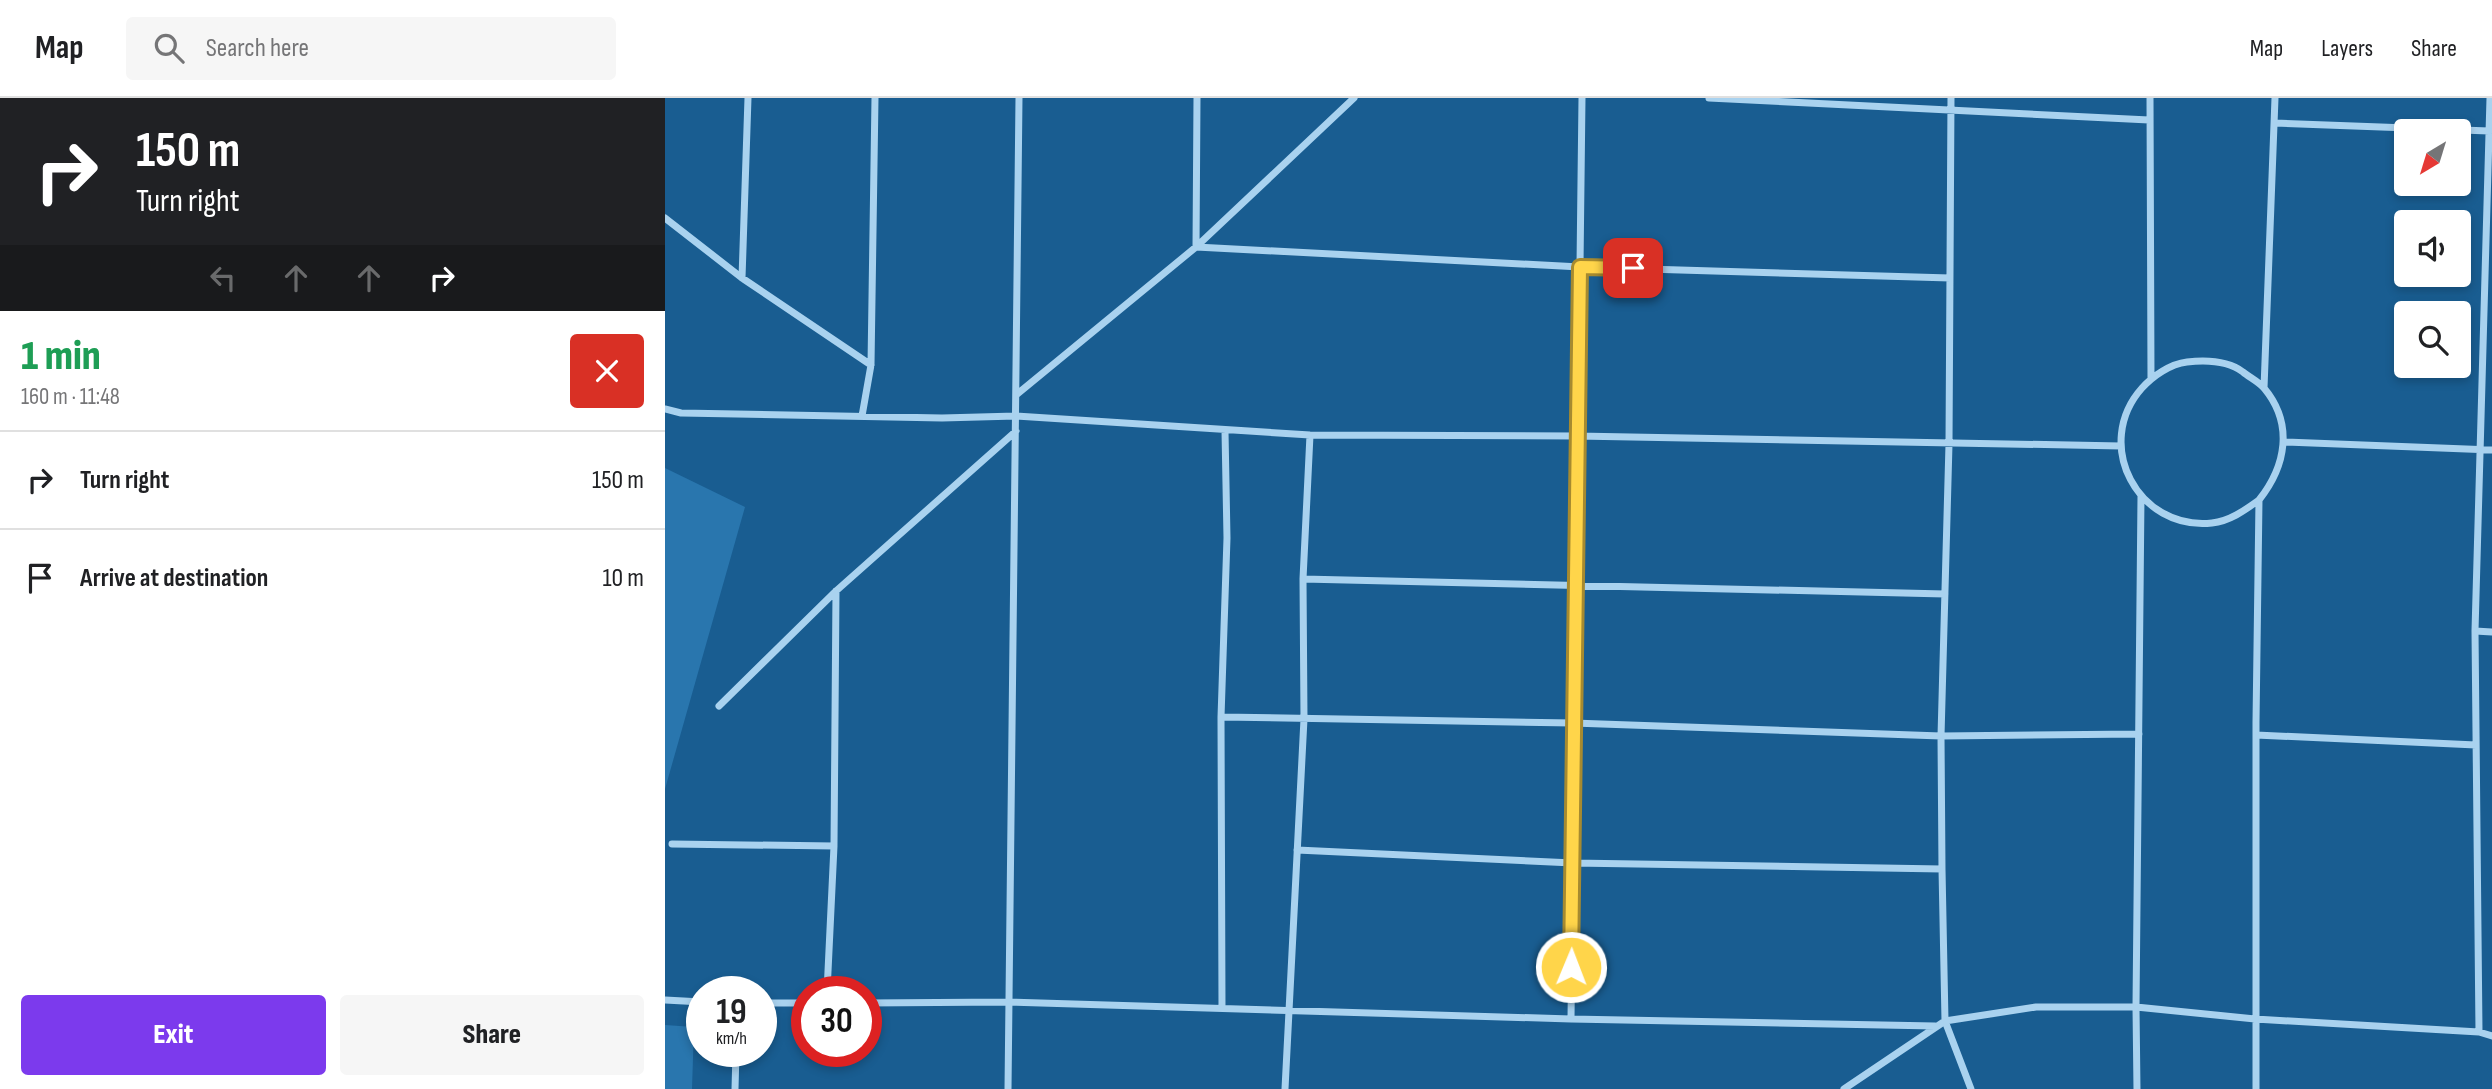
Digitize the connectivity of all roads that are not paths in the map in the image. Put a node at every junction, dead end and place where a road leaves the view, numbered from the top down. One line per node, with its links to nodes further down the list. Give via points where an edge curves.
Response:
1 (748, 98): 20 (street)
2 (875, 98): 22 (street)
3 (1019, 98): 25 (street)
4 (1197, 98): 17 (street)
5 (1354, 98): 17 (street)
6 (1582, 98): 19 (street)
7 (1709, 98): 12 (street)
8 (1951, 98): 12 (street)
9 (2150, 98): 13 (street)
10 (2275, 98): 14 (street)
11 (2490, 98): 15 (street)
12 (1951, 111): 13 (street); 21 (street)
13 (2149, 120): 23 (street)
14 (2274, 122): 15 (street); 24 (street)
15 (2489, 131): 18 (street)
16 (665, 218): 20 (street)
17 (1196, 247): 19 (street); 25 (street)
18 (2489, 263): 36 (street)
19 (1580, 267): 21 (street); 32 (street)
20 (742, 278): 22 (street)
21 (1950, 278): 34 (street)
22 (871, 365): 27 (street)
23 (2151, 378): 24 (street, via 2178,363 2209,360 2239,369); 35 (street, via 2133,397 2123,421)
24 (2264, 388): 33 (street, via 2279,413)
25 (1016, 396): 28 (street)
26 (665, 409): 27 (street)
27 (862, 416): 28 (street)
28 (1016, 416): 29 (street); 30 (street)
29 (1016, 431): 42 (street); 62 (street)
30 (1225, 431): 31 (street); 47 (street)
31 (1310, 435): 32 (street); 40 (street)
32 (1577, 436): 34 (street); 41 (street)
33 (2284, 442): 36 (street); 39 (street, via 2273,483)
34 (1949, 444): 35 (street); 43 (street)
35 (2121, 446): 38 (street, via 2124,464)
36 (2480, 449): 37 (street); 44 (street)
37 (2492, 450)
38 (2141, 496): 39 (street, via 2162,513 2187,522 2213,523 2238,515); 50 (street)
39 (2259, 500): 51 (street)
40 (1303, 579): 41 (street); 48 (street)
41 (1574, 585): 43 (street); 49 (street)
42 (836, 591): 46 (street); 55 (street)
43 (1945, 594): 52 (street)
44 (2476, 631): 45 (street); 53 (street)
45 (2492, 632)
46 (719, 706)
47 (1221, 718): 48 (street); 64 (street)
48 (1304, 719): 49 (street); 56 (street)
49 (1573, 723): 52 (street); 57 (street)
50 (2139, 734): 52 (street); 65 (street)
51 (2256, 735): 53 (street); 68 (street)
52 (1941, 736): 58 (street)
53 (2476, 745): 71 (street)
54 (672, 844): 55 (street)
55 (834, 846): 59 (street)
56 (1297, 850): 57 (street); 66 (street)
57 (1573, 863): 58 (street); 67 (street)
58 (1942, 869): 69 (street)
59 (828, 976)
60 (665, 1000): 61 (street)
61 (686, 1001)
62 (1008, 1002): 63 (street); 64 (street); 75 (street)
63 (882, 1003)
64 (1222, 1007): 66 (street)
65 (2136, 1007): 68 (street); 69 (street, via 2036,1007); 79 (street)
66 (1288, 1012): 67 (street); 76 (street)
67 (1571, 1019): 70 (street)
68 (2255, 1019): 71 (street); 80 (street)
69 (1945, 1021): 70 (street); 78 (street)
70 (1935, 1026): 77 (street)
71 (2479, 1032): 72 (street)
72 (2492, 1036)
73 (736, 1067): 74 (street)
74 (735, 1089)
75 (1008, 1089)
76 (1285, 1089)
77 (1845, 1089)
78 (1971, 1089)
79 (2137, 1089)
80 (2256, 1089)

